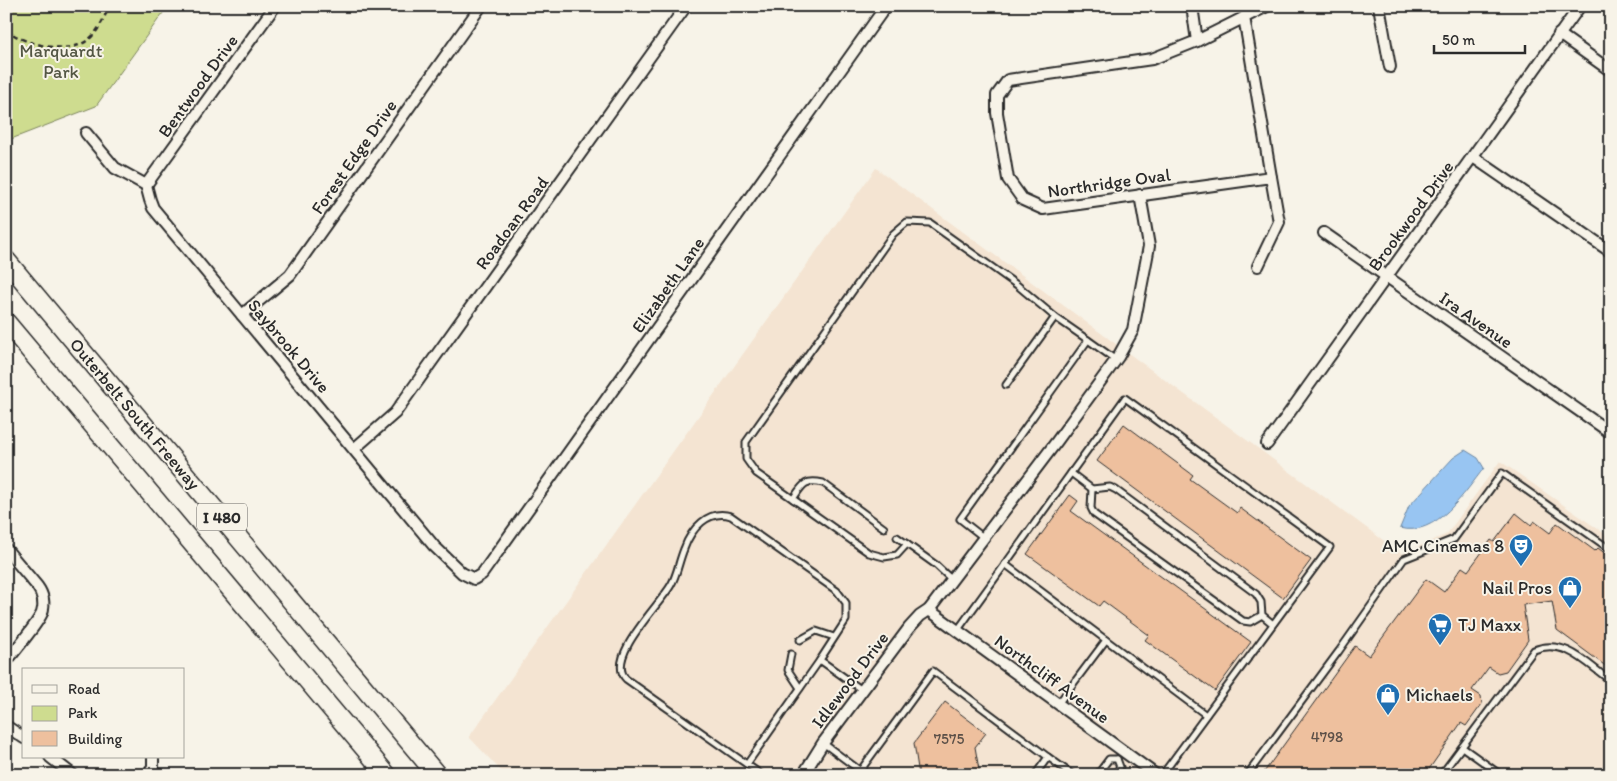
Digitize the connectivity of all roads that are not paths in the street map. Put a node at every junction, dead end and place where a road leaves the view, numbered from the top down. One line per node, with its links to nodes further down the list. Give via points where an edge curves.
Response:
1 (275, 6): 17 (street, Bentwood Drive)
2 (481, 6): 24 (street, Forest Edge Drive, via 290,275)
3 (686, 6): 32 (street, Roadoan Road, via 395,413)
4 (886, 6): 43 (street, Elizabeth Lane, via 482,574)
5 (1192, 6): 11 (street)
6 (1268, 6): 9 (street, Northridge Oval)
7 (1379, 6): 12 (street)
8 (1580, 6): 10 (street, Brookwood Drive)
9 (1244, 17): 11 (street, Northridge Oval); 16 (street)
10 (1559, 34): 13 (street); 15 (street, Brookwood Drive)
11 (1197, 41): 18 (street, Northridge Oval, via 1152,59 1008,80 997,95 1008,179 1023,200 1043,209)
12 (1390, 67)
13 (1611, 71)
14 (86, 133): 17 (street, via 115,168)
15 (1473, 157): 20 (street); 23 (street, Brookwood Drive)
16 (1271, 177): 18 (street, Northridge Oval); 22 (street, via 1279,222)
17 (146, 185): 24 (street, Saybrook Drive, via 153,208)
18 (1140, 195): 28 (street, Idlewood Drive, via 1149,246 1133,330)
19 (1324, 233): 23 (street, Ira Avenue)
20 (1611, 252)
21 (6, 260): 73 (highway, Outerbelt South Freeway / I 480)
22 (1258, 266)
23 (1386, 277): 30 (street, Ira Avenue); 31 (street, Brookwood Drive)
24 (242, 315): 32 (street, Saybrook Drive)
25 (1055, 317): 27 (lane); 29 (lane); 35 (lane, via 1017,285 930,223 907,222 893,234 746,442 746,459 756,473)
26 (6, 322): 72 (highway, I 480)
27 (1088, 340): 28 (lane); 38 (lane, via 960,519)
28 (1116, 360): 38 (street, Idlewood Drive)
29 (1006, 385)
30 (1611, 433)
31 (1267, 444)
32 (354, 449): 43 (street, Saybrook Drive, via 434,546 462,574)
33 (1071, 473): 34 (lane); 42 (lane); 47 (lane, via 1125,398 1330,546)
34 (1092, 488): 46 (lane, via 1116,490 1256,594); 46 (lane, via 1091,508 1094,514 1244,621 1250,622)
35 (793, 499): 36 (lane, via 803,484 812,480 823,483); 39 (lane, via 869,553 884,557 897,555)
36 (884, 528)
37 (897, 537): 39 (lane)
38 (983, 537): 44 (street, Idlewood Drive)
39 (906, 544): 44 (lane)
40 (6, 549): 54 (street, via 42,592 43,601 42,613)
41 (1611, 550): 83 (lane, via 1502,473 1454,539 1404,559)
42 (1005, 564): 48 (lane); 51 (lane)
43 (474, 579)
44 (952, 580): 45 (street, Idlewood Drive)
45 (929, 610): 48 (street, Northcliff Avenue); 57 (street, Idlewood Drive, via 916,619)
46 (1262, 614): 47 (lane)
47 (1273, 624): 59 (lane)
48 (957, 631): 58 (street, Northcliff Avenue)
49 (834, 637): 50 (lane, via 816,631); 53 (lane); 68 (lane, via 846,620 847,612 846,603 838,591 731,516 713,515 698,525 684,548 670,586 627,646 620,661 621,671 626,679)
50 (800, 640)
51 (1106, 640): 58 (lane); 59 (lane)
52 (790, 654): 56 (lane, via 788,670)
53 (820, 660): 56 (lane); 57 (lane)
54 (6, 662)
55 (1611, 681): 63 (lane, via 1568,650 1548,646 1534,650)
56 (800, 688): 68 (lane)
57 (862, 690): 62 (street, Idlewood Drive)
58 (1058, 704): 64 (street, Northcliff Avenue)
59 (1206, 715): 82 (lane)
60 (6, 726): 61 (street)
61 (22, 737)
62 (823, 743): 69 (lane); 75 (street, Idlewood Drive)
63 (1462, 747): 84 (lane); 85 (lane)
64 (1120, 755): 79 (lane, via 1109,759); 80 (lane, via 1120,767); 81 (street, Northcliff Avenue)
65 (1048, 756): 69 (lane, via 933,670); 77 (lane); 78 (lane)
66 (51, 758): 70 (street)
67 (153, 758): 71 (street)
68 (746, 764): 74 (lane)
69 (860, 771): 76 (lane)
70 (73, 775)
71 (147, 775)
72 (387, 775)
73 (438, 775)
74 (762, 775)
75 (803, 775)
76 (866, 775)
77 (1035, 775)
78 (1073, 775)
79 (1097, 775)
80 (1114, 775)
81 (1156, 775)
82 (1162, 775)
83 (1247, 775)
84 (1442, 775)
85 (1501, 775)

